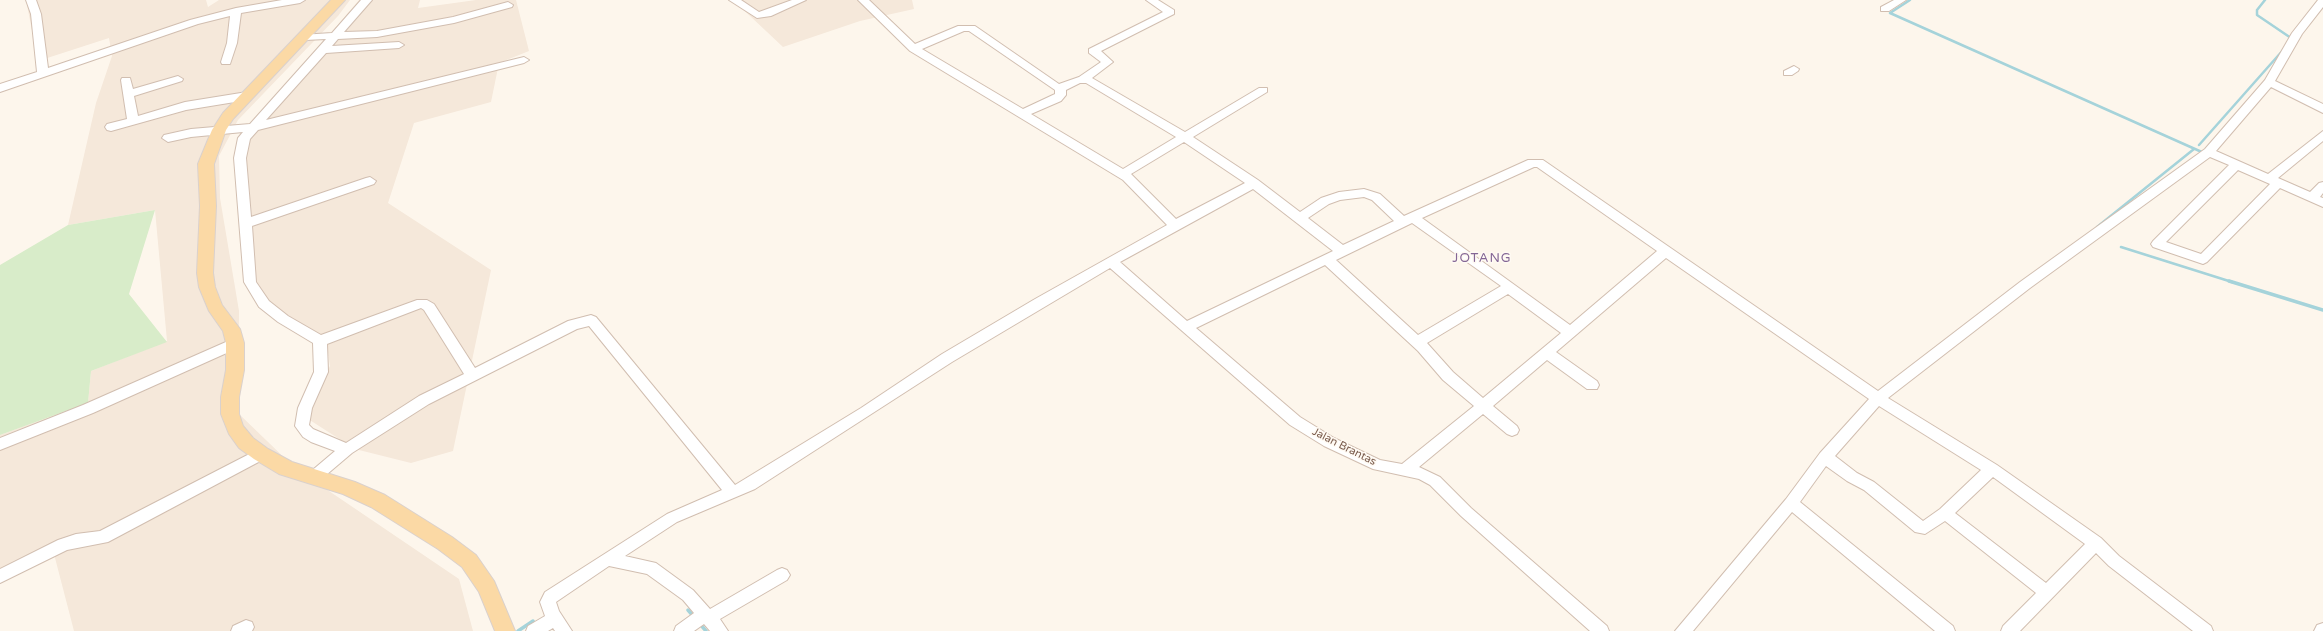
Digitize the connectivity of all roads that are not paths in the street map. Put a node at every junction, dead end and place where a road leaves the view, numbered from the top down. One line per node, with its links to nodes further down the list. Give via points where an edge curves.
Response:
1 (31, 0): 22 (street, via 36,14)
2 (300, 0): 11 (street)
3 (338, 0): 15 (main road)
4 (367, 0): 16 (street)
5 (734, 0): 6 (street, via 757,15 767,14)
6 (801, 0)
7 (863, 0): 18 (street)
8 (1151, 0): 24 (street, via 1170,12 1093,51 1108,62)
9 (1901, 0): 13 (street)
10 (2323, 0): 26 (street, via 2297,33)
11 (266, 2): 14 (street)
12 (508, 5): 16 (street, via 454,20 398,31)
13 (1885, 9)
14 (236, 11): 21 (street, via 232,43); 22 (street, via 194,22)
15 (305, 37): 16 (street); 31 (main road)
16 (334, 37): 19 (street)
17 (399, 45): 19 (street)
18 (914, 49): 28 (street, via 967,27); 33 (street)
19 (323, 50): 36 (street)
20 (524, 60): 36 (street)
21 (226, 62)
22 (42, 73): 27 (street)
23 (178, 79): 30 (street)
24 (1083, 79): 28 (street); 40 (street)
25 (126, 80): 30 (street)
26 (2269, 82): 32 (street); 41 (street)
27 (0, 88)
28 (1061, 88): 33 (street, via 1057,98)
29 (1263, 90): 40 (street)
30 (129, 94): 34 (street)
31 (247, 96): 34 (street, via 185,106); 37 (main road)
32 (2323, 109)
33 (1022, 114): 43 (street)
34 (133, 121): 35 (street)
35 (111, 127)
36 (251, 127): 37 (street); 52 (street, via 240,149)
37 (224, 130): 39 (street); 63 (main road, via 206,164 208,206 205,273 207,287 215,307 231,329)
38 (2323, 135): 44 (street)
39 (168, 138)
40 (1186, 138): 43 (street); 46 (street)
41 (2209, 152): 42 (street); 67 (street, via 2026,285)
42 (2237, 164): 44 (street); 44 (street, via 2157,244 2203,259)
43 (1123, 174): 53 (street, via 1169,218)
44 (2274, 181): 48 (street)
45 (370, 182): 52 (street)
46 (1254, 183): 50 (street); 53 (street)
47 (2323, 186): 48 (street)
48 (2312, 198): 49 (street)
49 (2323, 203)
50 (1300, 218): 51 (street, via 1325,201 1339,196 1364,193 1376,197); 54 (street)
51 (1408, 220): 54 (street); 55 (street, via 1535,162); 58 (street, via 1500,278 1507,283)
52 (244, 224): 61 (street, via 250,282 264,304 283,319)
53 (1174, 226): 57 (street)
54 (1342, 251): 56 (street)
55 (1666, 251): 60 (street); 67 (street)
56 (1326, 258): 59 (street); 62 (street)
57 (1111, 262): 59 (street, Jalan Brantas); 77 (street, via 947,358 860,416)
58 (1507, 287): 60 (street); 62 (street)
59 (1186, 328): 75 (street, Jalan Brantas, via 1295,421 1329,442 1378,465)
60 (1571, 333): 64 (street)
61 (320, 341): 65 (street, via 422,303 428,307); 71 (street, via 321,372 305,408 302,426 316,438)
62 (1417, 342): 68 (street, via 1448,376)
63 (235, 343): 70 (street, via 88,409); 72 (main road, via 230,414 235,429 246,443)
64 (1548, 353): 66 (street); 68 (street)
65 (472, 375): 71 (street, via 424,400); 77 (street, via 573,325 591,320 597,324)
66 (1592, 385)
67 (1878, 398): 73 (street); 74 (street)
68 (1483, 406): 69 (street); 75 (street)
69 (1512, 430)
70 (0, 444)
71 (346, 450): 76 (street)
72 (260, 454): 76 (main road, via 286,468); 83 (street, via 103,537 63,545)
73 (1825, 457): 78 (street); 79 (street, via 1869,486 1920,527 1925,528)
74 (1992, 469): 79 (street); 80 (street)
75 (1403, 471): 91 (street, Jalan Brantas, via 1422,474 1435,481 1466,512)
76 (317, 474): 87 (main road, via 378,501 469,561 487,587)
77 (733, 493): 81 (street, via 672,518)
78 (1791, 503): 92 (street); 93 (street)
79 (1945, 513): 84 (street)
80 (2096, 543): 84 (street); 95 (street, via 2114,561)
81 (608, 559): 85 (street, via 550,597 548,602); 86 (street, via 651,568 688,595)
82 (782, 575): 86 (street)
83 (0, 576)
84 (2047, 593): 94 (street)
85 (553, 619): 88 (street); 89 (street)
86 (697, 621): 90 (street)
87 (504, 630)
88 (534, 631)
89 (564, 631)
90 (720, 631)
91 (1602, 631)
92 (1683, 631)
93 (1947, 631)
94 (2010, 631)
95 (2205, 631)

